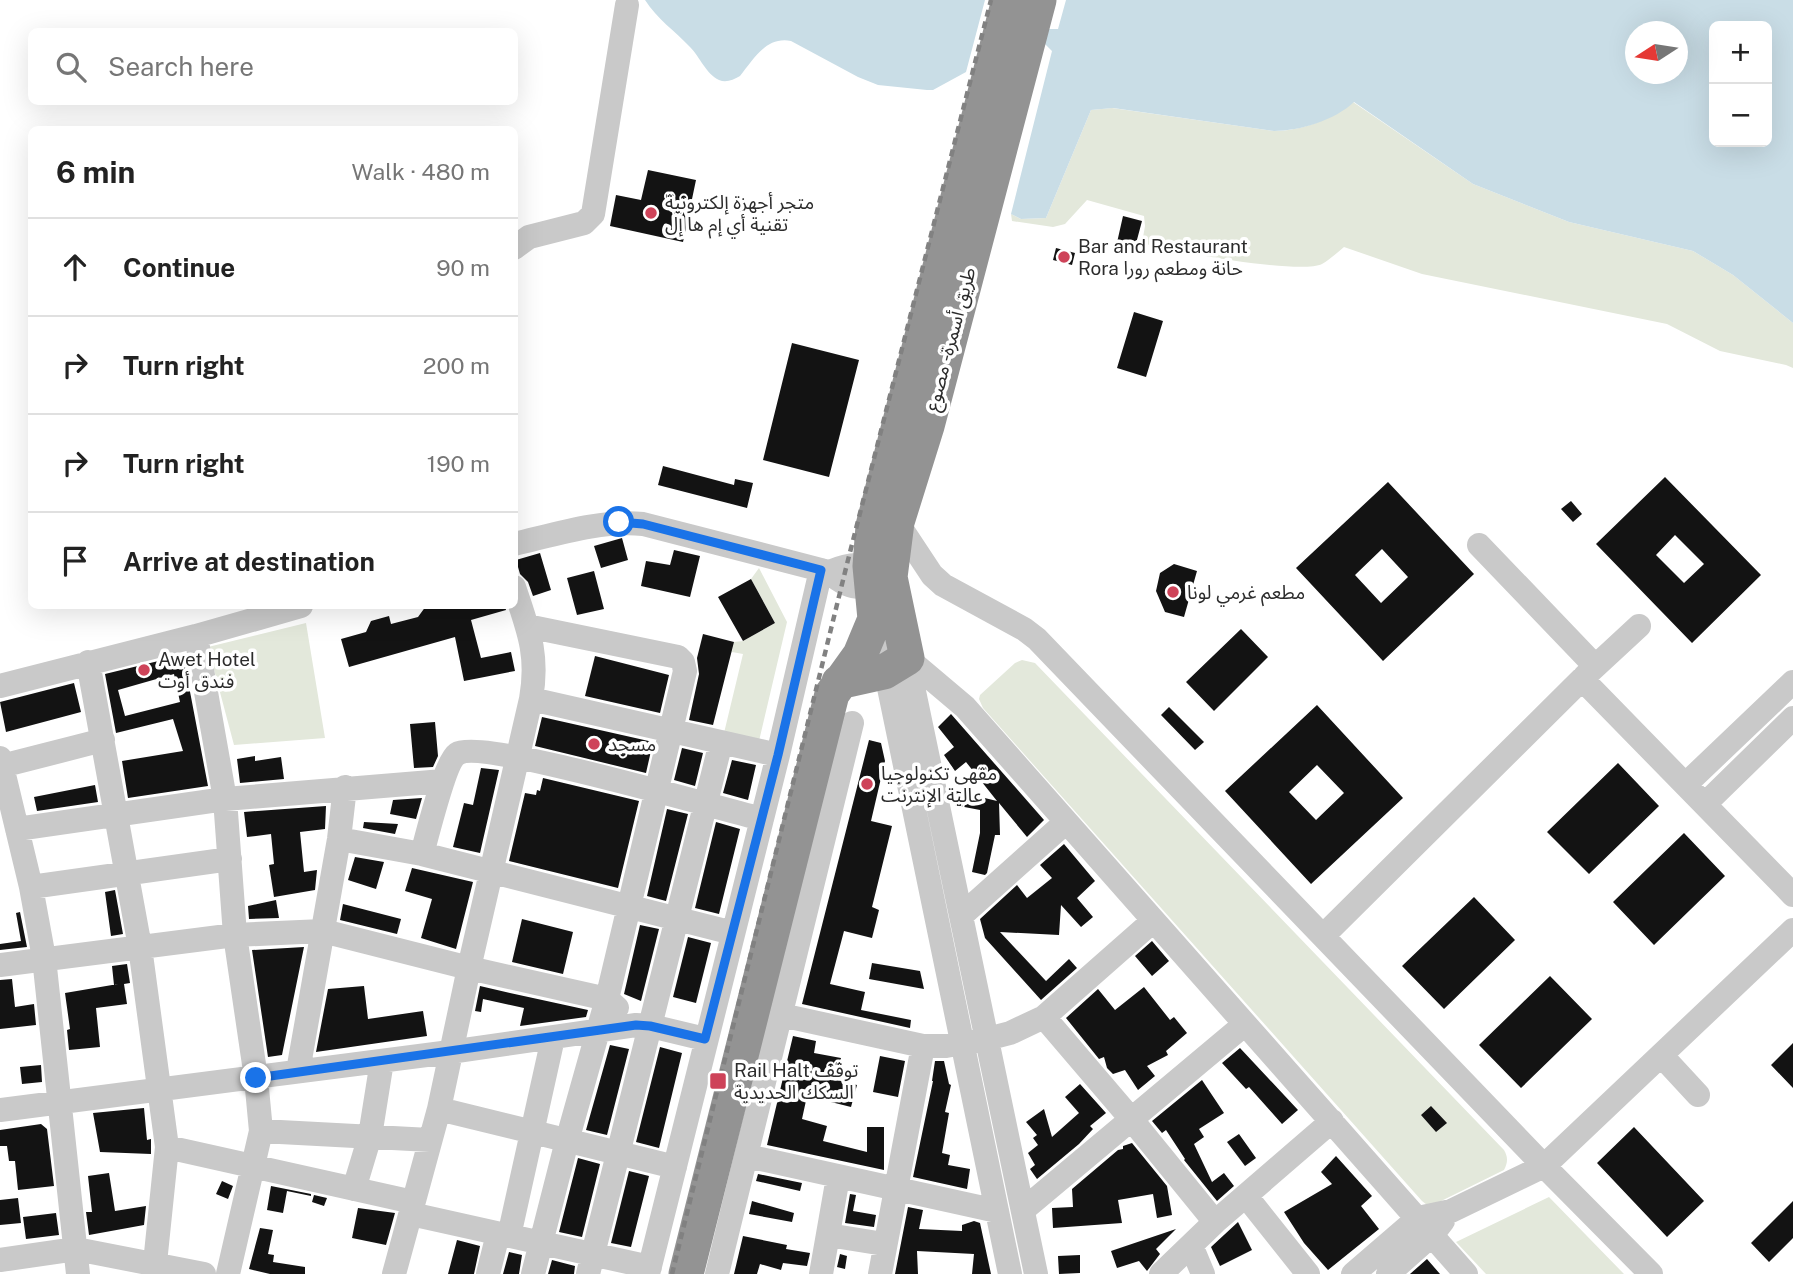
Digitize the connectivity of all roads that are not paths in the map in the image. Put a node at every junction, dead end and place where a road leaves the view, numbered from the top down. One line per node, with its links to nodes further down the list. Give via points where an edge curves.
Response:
1 (1009, 0): 4 (highway)
2 (1039, 0): 4 (highway)
3 (627, 5): 5 (street, via 593,214 584,223 529,237)
4 (999, 97): 6 (highway)
5 (518, 245)
6 (913, 422): 7 (highway, طريق أسمرة - مصوع); 11 (highway, via 873,526)
7 (897, 522): 11 (highway, طريق أسمرة - مصوع); 58 (street, via 943,585 1037,639)
8 (518, 543): 10 (street, via 601,524 643,524)
9 (1479, 545): 19 (street)
10 (825, 571): 11 (street, via 847,565); 29 (street)
11 (876, 587): 18 (highway, طريق أسمرة - مصوع); 20 (highway, via 859,655)
12 (518, 599): 14 (street)
13 (290, 609): 16 (street)
14 (527, 626): 23 (street, via 535,660); 26 (street, via 678,657 685,671)
15 (1639, 626): 19 (street)
16 (195, 636): 17 (street); 36 (street)
17 (88, 662): 22 (street); 27 (street)
18 (895, 665): 20 (highway); 41 (street, via 965,707); 51 (street); 72 (street)
19 (1588, 673): 33 (street); 58 (street)
20 (839, 682): 122 (highway, via 832,694)
21 (1793, 682): 33 (street)
22 (0, 686)
23 (531, 699): 26 (street); 30 (street)
24 (1793, 719): 37 (street)
25 (852, 723): 64 (street)
26 (672, 732): 28 (street); 35 (street)
27 (103, 740): 31 (street); 39 (street)
28 (721, 743): 29 (street); 38 (street)
29 (778, 755): 40 (street)
30 (519, 757): 32 (street, via 461,751 453,756); 35 (street); 46 (street)
31 (1, 762): 42 (street)
32 (443, 781): 34 (street); 44 (street)
33 (1686, 784): 37 (street)
34 (345, 788): 36 (street); 43 (street)
35 (656, 792): 38 (street); 50 (street)
36 (225, 799): 39 (street); 45 (street)
37 (1705, 804): 49 (street)
38 (705, 805): 40 (street); 52 (street)
39 (116, 813): 42 (street); 47 (street)
40 (762, 819): 56 (street)
41 (1066, 822): 51 (street); 53 (street)
42 (17, 829): 48 (street)
43 (339, 839): 44 (street); 55 (street)
44 (422, 854): 46 (street)
45 (230, 859): 47 (street); 57 (street)
46 (490, 871): 50 (street); 62 (street)
47 (126, 873): 48 (street); 59 (street)
48 (32, 887): 60 (street)
49 (1793, 895)
50 (627, 907): 52 (street); 63 (street)
51 (962, 915): 71 (street)
52 (677, 919): 56 (street); 67 (street)
53 (1153, 921): 65 (street); 66 (street)
54 (1793, 930): 75 (street)
55 (323, 931): 57 (street); 62 (street); 77 (street)
56 (733, 933): 70 (street)
57 (234, 935): 59 (street); 78 (street)
58 (1323, 936): 95 (street)
59 (140, 947): 60 (street); 79 (street)
60 (44, 958): 61 (street); 81 (street)
61 (0, 965)
62 (468, 968): 63 (street); 74 (street)
63 (607, 999): 67 (street); 68 (street)
64 (781, 1016): 73 (street); 93 (street)
65 (1044, 1017): 71 (street); 84 (street)
66 (1245, 1024): 84 (street); 85 (street)
67 (643, 1025): 68 (street); 70 (street); 92 (street)
68 (599, 1030): 69 (street); 90 (street)
69 (553, 1038): 74 (street); 87 (street)
70 (705, 1039): 96 (street)
71 (986, 1039): 72 (street); 102 (street)
72 (961, 1044): 73 (street); 103 (street)
73 (923, 1046): 99 (street)
74 (450, 1052): 76 (street); 83 (street)
75 (1661, 1055): 80 (street); 95 (street)
76 (382, 1060): 77 (street); 88 (street)
77 (298, 1070): 78 (street)
78 (256, 1078): 79 (street); 86 (street)
79 (159, 1090): 81 (street); 91 (street)
80 (1698, 1095)
81 (59, 1102): 82 (street); 111 (street)
82 (0, 1110)
83 (439, 1110): 87 (street); 89 (street)
84 (1132, 1120): 102 (street); 104 (street)
85 (1332, 1121): 100 (street); 105 (street)
86 (261, 1131): 88 (street); 94 (street)
87 (531, 1132): 90 (street); 106 (street)
88 (370, 1136): 89 (street); 98 (street)
89 (430, 1140): 101 (street)
90 (567, 1141): 92 (street); 108 (street)
91 (167, 1147): 94 (street); 113 (street)
92 (618, 1154): 96 (street); 114 (street)
93 (747, 1156): 97 (street); 123 (street)
94 (253, 1166): 98 (street); 118 (street)
95 (1544, 1166): 105 (street); 134 (street)
96 (675, 1167): 115 (street)
97 (838, 1177): 99 (street); 107 (street)
98 (354, 1189): 101 (street)
99 (896, 1189): 103 (street); 109 (street)
100 (1246, 1196): 104 (street); 130 (street)
101 (412, 1208): 106 (street); 119 (street)
102 (1023, 1210): 127 (street)
103 (997, 1211): 126 (street)
104 (1215, 1222): 110 (street)
105 (1425, 1226): 131 (street); 132 (street); 133 (street)
106 (503, 1235): 108 (street); 120 (street)
107 (828, 1235): 109 (street); 124 (street)
108 (541, 1243): 114 (street); 121 (street)
109 (884, 1244): 125 (street)
110 (1191, 1245): 128 (street); 129 (street)
111 (76, 1248): 112 (street); 113 (street); 117 (street)
112 (0, 1260)
113 (155, 1264): 116 (street)
114 (590, 1264): 115 (street)
115 (649, 1271)
116 (188, 1272)
117 (78, 1274)
118 (228, 1274)
119 (394, 1274)
120 (488, 1274)
121 (533, 1274)
122 (686, 1274)
123 (717, 1274)
124 (821, 1274)
125 (880, 1274)
126 (1010, 1274)
127 (1036, 1274)
128 (1161, 1274)
129 (1203, 1274)
130 (1308, 1274)
131 (1353, 1274)
132 (1388, 1274)
133 (1466, 1274)
134 (1651, 1274)

